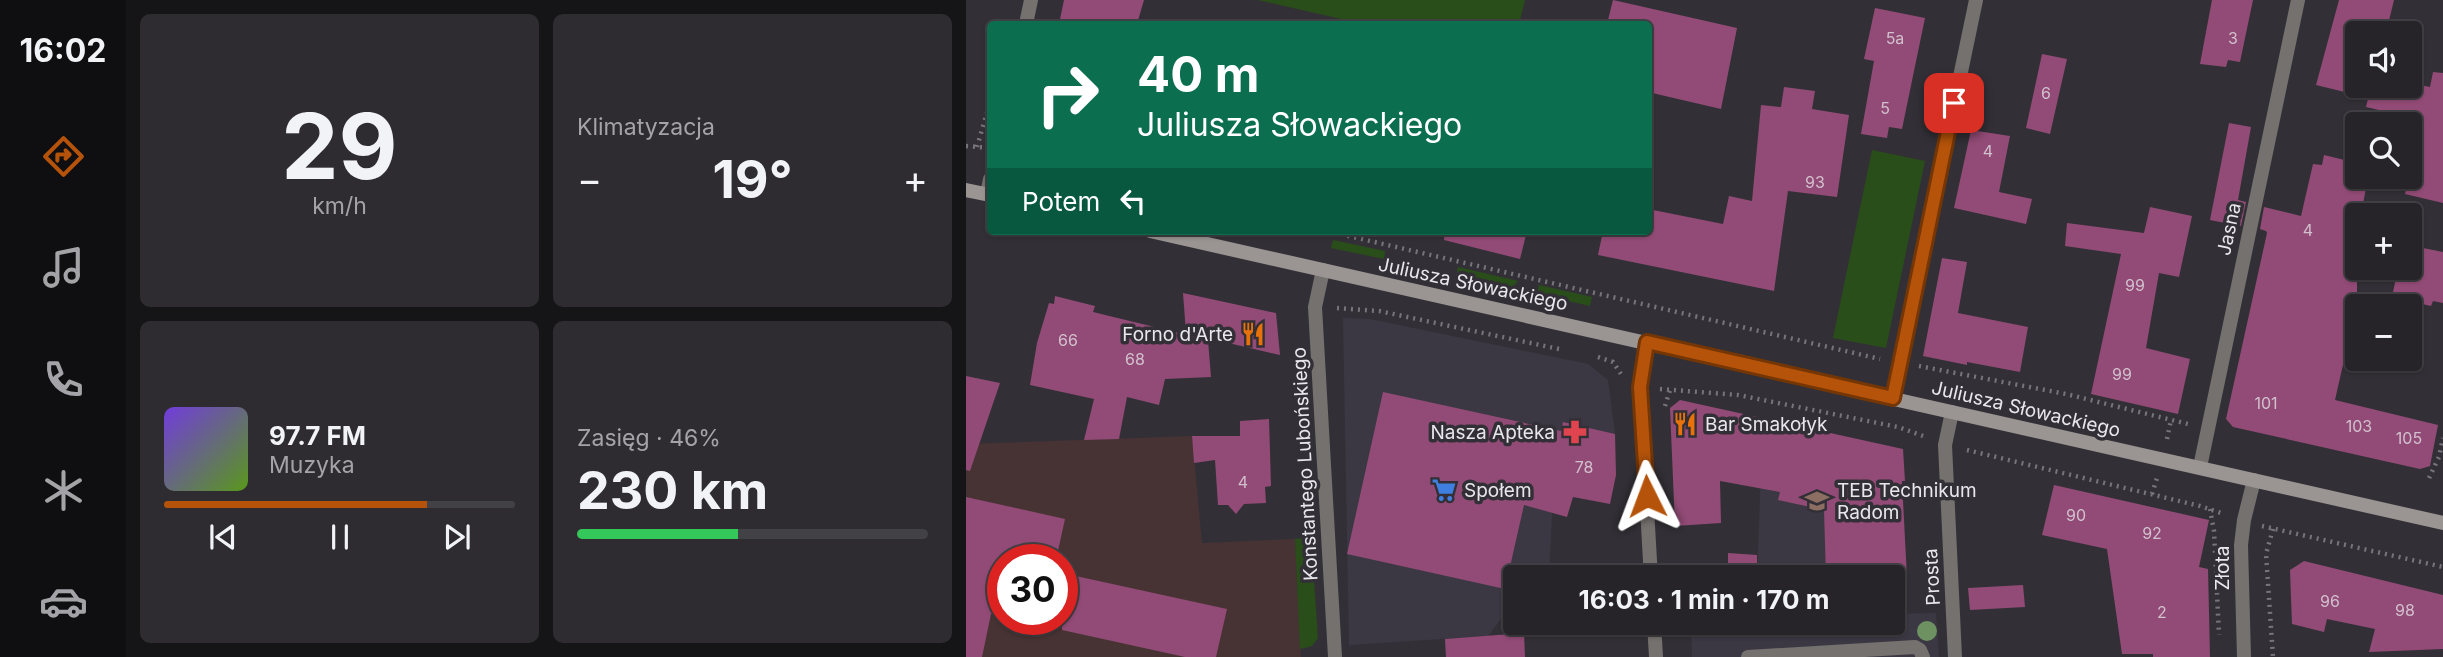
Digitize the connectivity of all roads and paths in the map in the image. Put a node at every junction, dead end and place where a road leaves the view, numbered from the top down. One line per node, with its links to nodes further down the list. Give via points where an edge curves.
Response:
1 (1031, 0): 4 (street)
2 (1976, 0): 18 (street)
3 (2298, 0): 25 (street, Jasna)
4 (1027, 21)
5 (987, 113): 7 (path)
6 (966, 146): 7 (path)
7 (977, 147): 8 (path)
8 (987, 148)
9 (966, 190): 10 (street)
10 (987, 195)
11 (1168, 235): 13 (street, Juliusza Słowackiego)
12 (1344, 235): 18 (path)
13 (1324, 270): 14 (street, Konstantego Lubońskiego); 15 (street, Juliusza Słowackiego)
14 (1315, 307): 16 (path, via 1378,311); 36 (street, Konstantego Lubońskiego)
15 (1647, 342): 19 (street); 20 (street, Juliusza Słowackiego)
16 (1571, 351)
17 (1595, 356): 19 (path, via 1613,362 1625,386)
18 (1901, 362): 20 (street); 22 (path, via 2066,394)
19 (1640, 387): 24 (path, via 1738,396 1898,427); 32 (street)
20 (1893, 398): 21 (street, Juliusza Słowackiego)
21 (1952, 412): 24 (street, Prosta); 25 (street, Juliusza Słowackiego)
22 (2195, 426)
23 (2443, 438): 26 (path)
24 (1945, 445): 28 (path); 40 (street, Prosta)
25 (2200, 467): 27 (street, Juliusza Słowackiego)
26 (2429, 478)
27 (2254, 480): 29 (street, Złota); 30 (street, Juliusza Słowackiego)
28 (2210, 509): 29 (path); 35 (path)
29 (2244, 520): 31 (path); 41 (street, Złota, via 2240,572)
30 (2443, 520)
31 (2273, 529): 33 (path); 42 (path, via 2266,555)
32 (1650, 565)
33 (2443, 567)
34 (1655, 635): 37 (street)
35 (2219, 643)
36 (1335, 657)
37 (1656, 657)
38 (1748, 657): 39 (street, via 1915,648)
39 (1923, 657)
40 (1955, 657)
41 (2244, 657)
42 (2273, 657)

